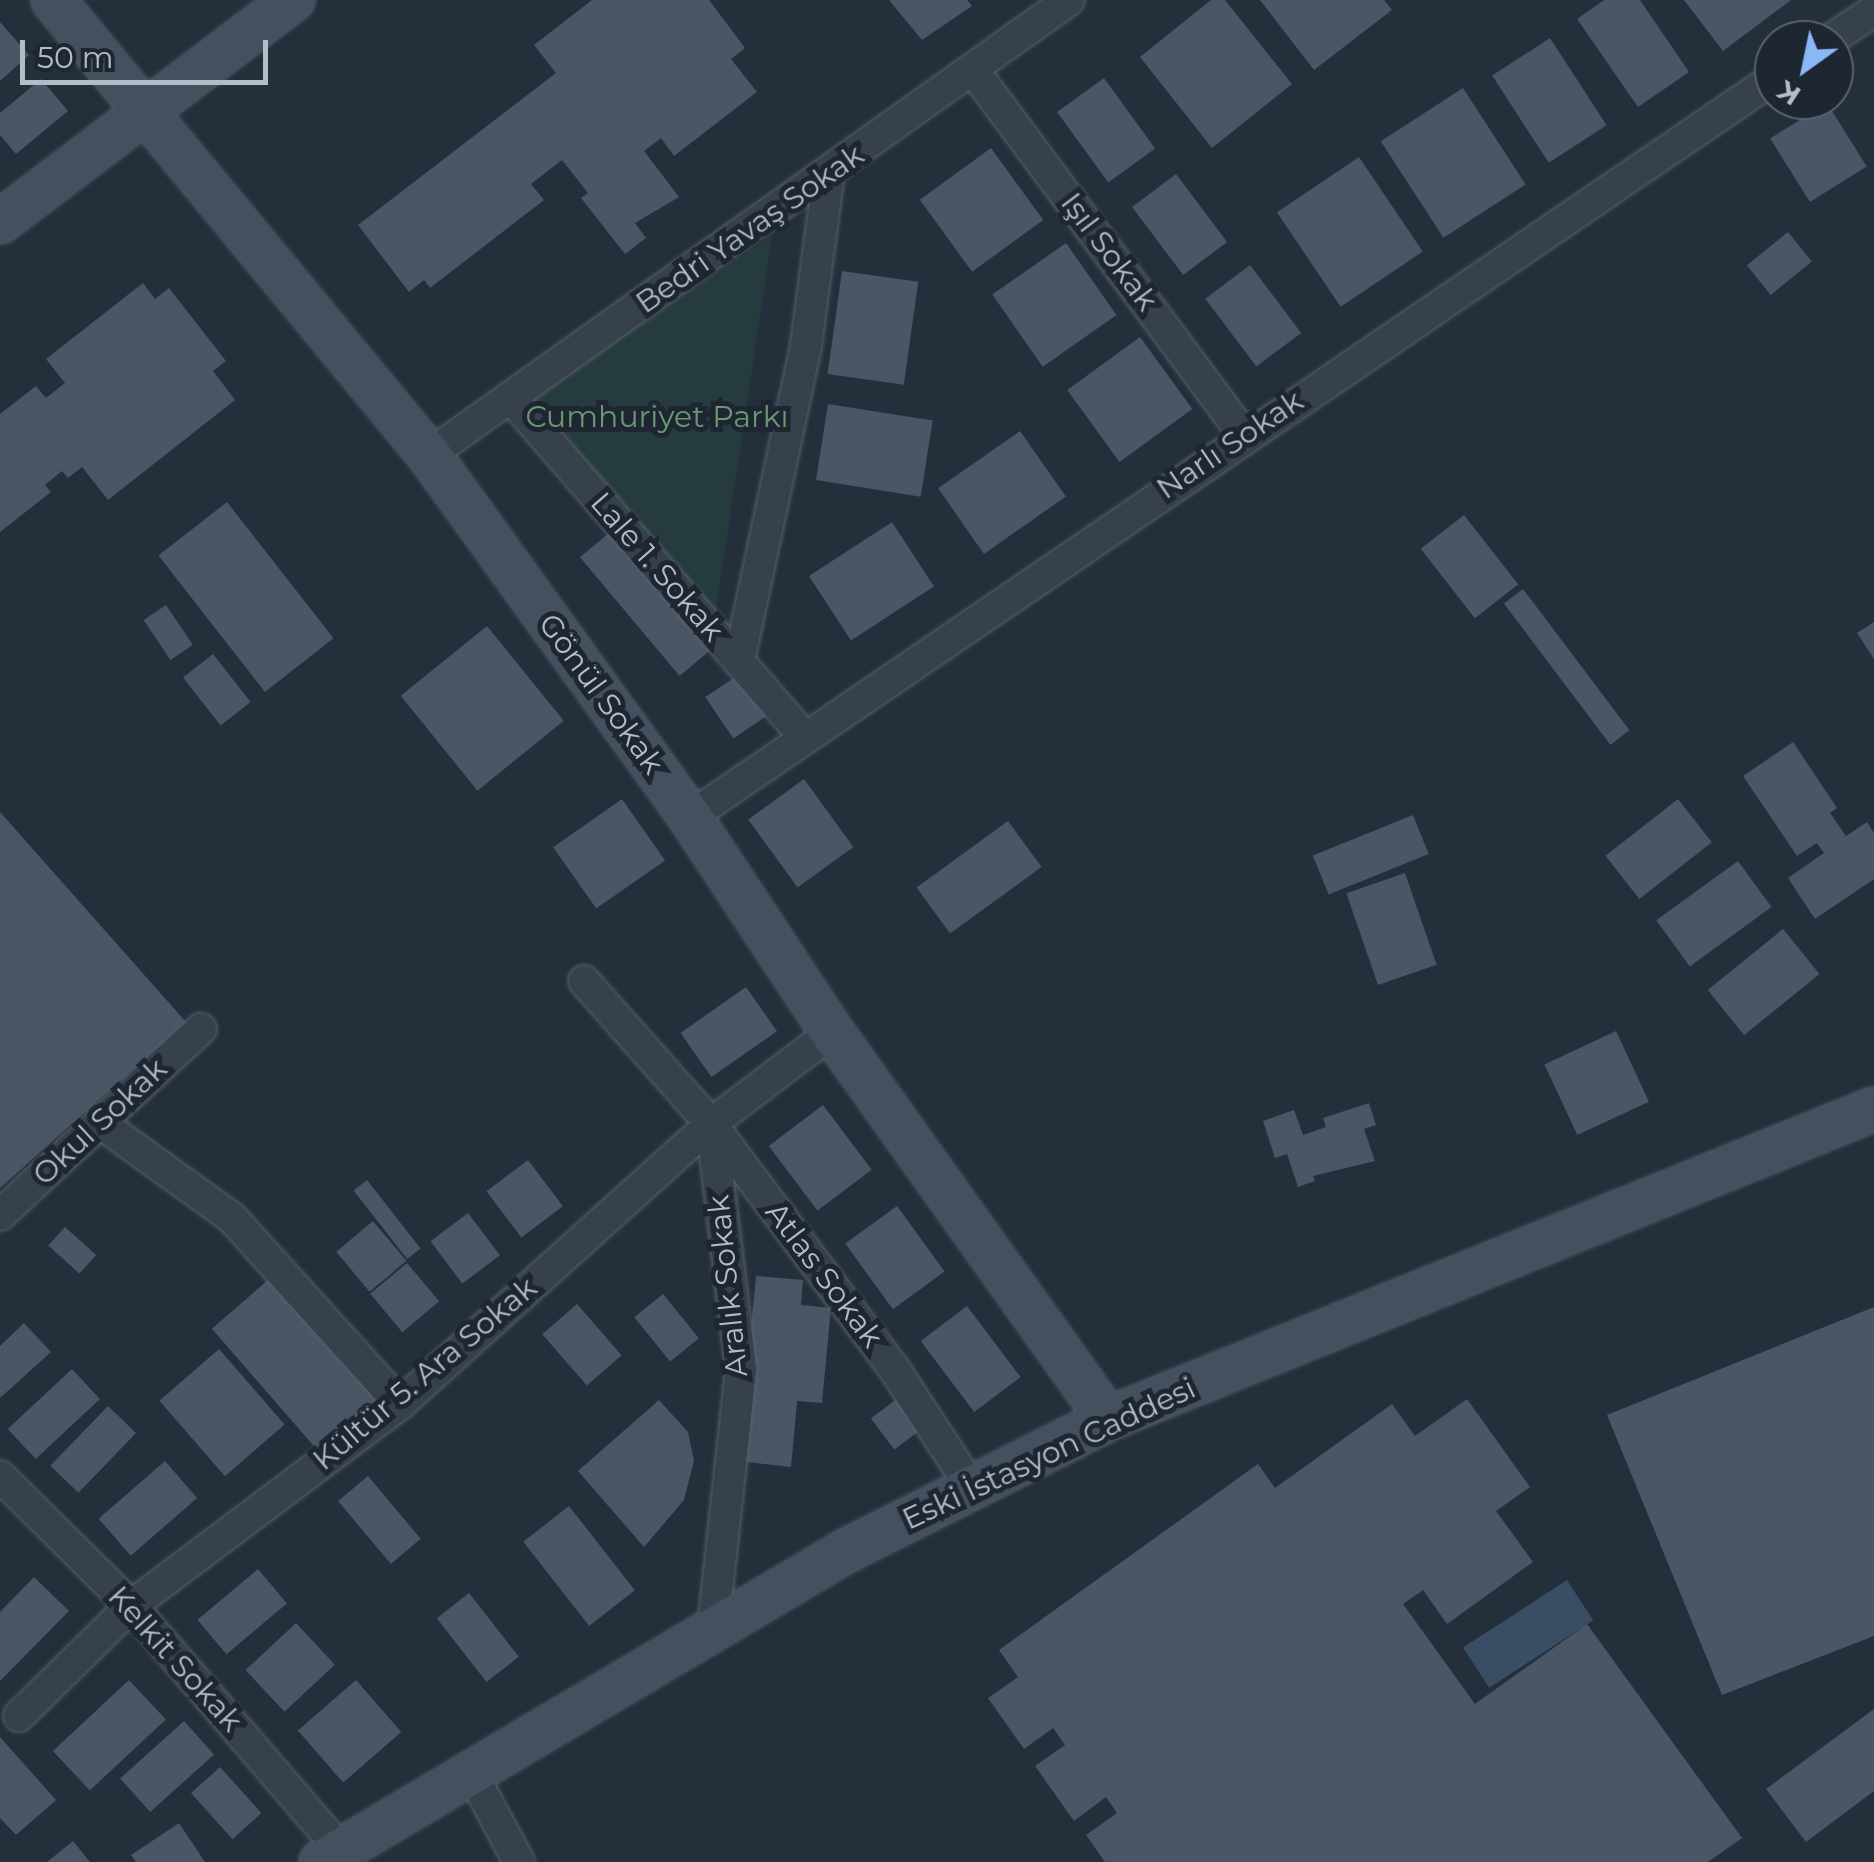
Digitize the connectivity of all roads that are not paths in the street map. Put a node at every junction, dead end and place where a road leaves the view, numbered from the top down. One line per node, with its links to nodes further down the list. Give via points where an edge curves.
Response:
1 (53, 0): 6 (street, Gönül Sokak)
2 (293, 0): 6 (street)
3 (1070, 0): 4 (street, Bedri Yavaş Sokak)
4 (973, 70): 7 (street, Bedri Yavaş Sokak); 10 (street, Işıl Sokak)
5 (1754, 91): 10 (street, Narlı Sokak)
6 (144, 112): 8 (street); 11 (street, Gönül Sokak)
7 (830, 173): 9 (street, Bedri Yavaş Sokak); 12 (street, via 806,345)
8 (0, 222)
9 (510, 398): 11 (street, Bedri Yavaş Sokak); 12 (street, Lale 1. Sokak)
10 (1244, 435): 13 (street, Narlı Sokak)
11 (428, 455): 14 (street, Gönül Sokak)
12 (738, 661): 13 (street, Lale 1. Sokak)
13 (804, 737): 14 (street, Narlı Sokak)
14 (690, 817): 17 (street, Gönül Sokak)
15 (584, 981): 20 (street, Atlas Sokak)
16 (201, 1029): 19 (street, Okul Sokak)
17 (832, 1032): 20 (street, Kültür 5. Ara Sokak); 23 (street, Gönül Sokak)
18 (1874, 1109): 23 (street, Eski İstasyon Caddesi)
19 (99, 1122): 21 (street, Okul Sokak); 22 (street, via 232,1218)
20 (711, 1124): 22 (street, Kültür 5. Ara Sokak); 25 (street, Atlas Sokak, via 893,1367); 27 (street, Aralık Sokak, via 741,1370)
21 (0, 1216)
22 (400, 1404): 26 (street, Kültür 5. Ara Sokak)
23 (1108, 1418): 25 (street, Eski İstasyon Caddesi)
24 (0, 1476): 26 (street, Kelkit Sokak)
25 (972, 1488): 27 (street, Eski İstasyon Caddesi)
26 (131, 1606): 28 (street, Kültür 5. Ara Sokak); 30 (street, Kelkit Sokak)
27 (712, 1628): 29 (street, Eski İstasyon Caddesi)
28 (19, 1716)
29 (471, 1772): 30 (street, Eski İstasyon Caddesi); 31 (street)
30 (331, 1856)
31 (519, 1862)

